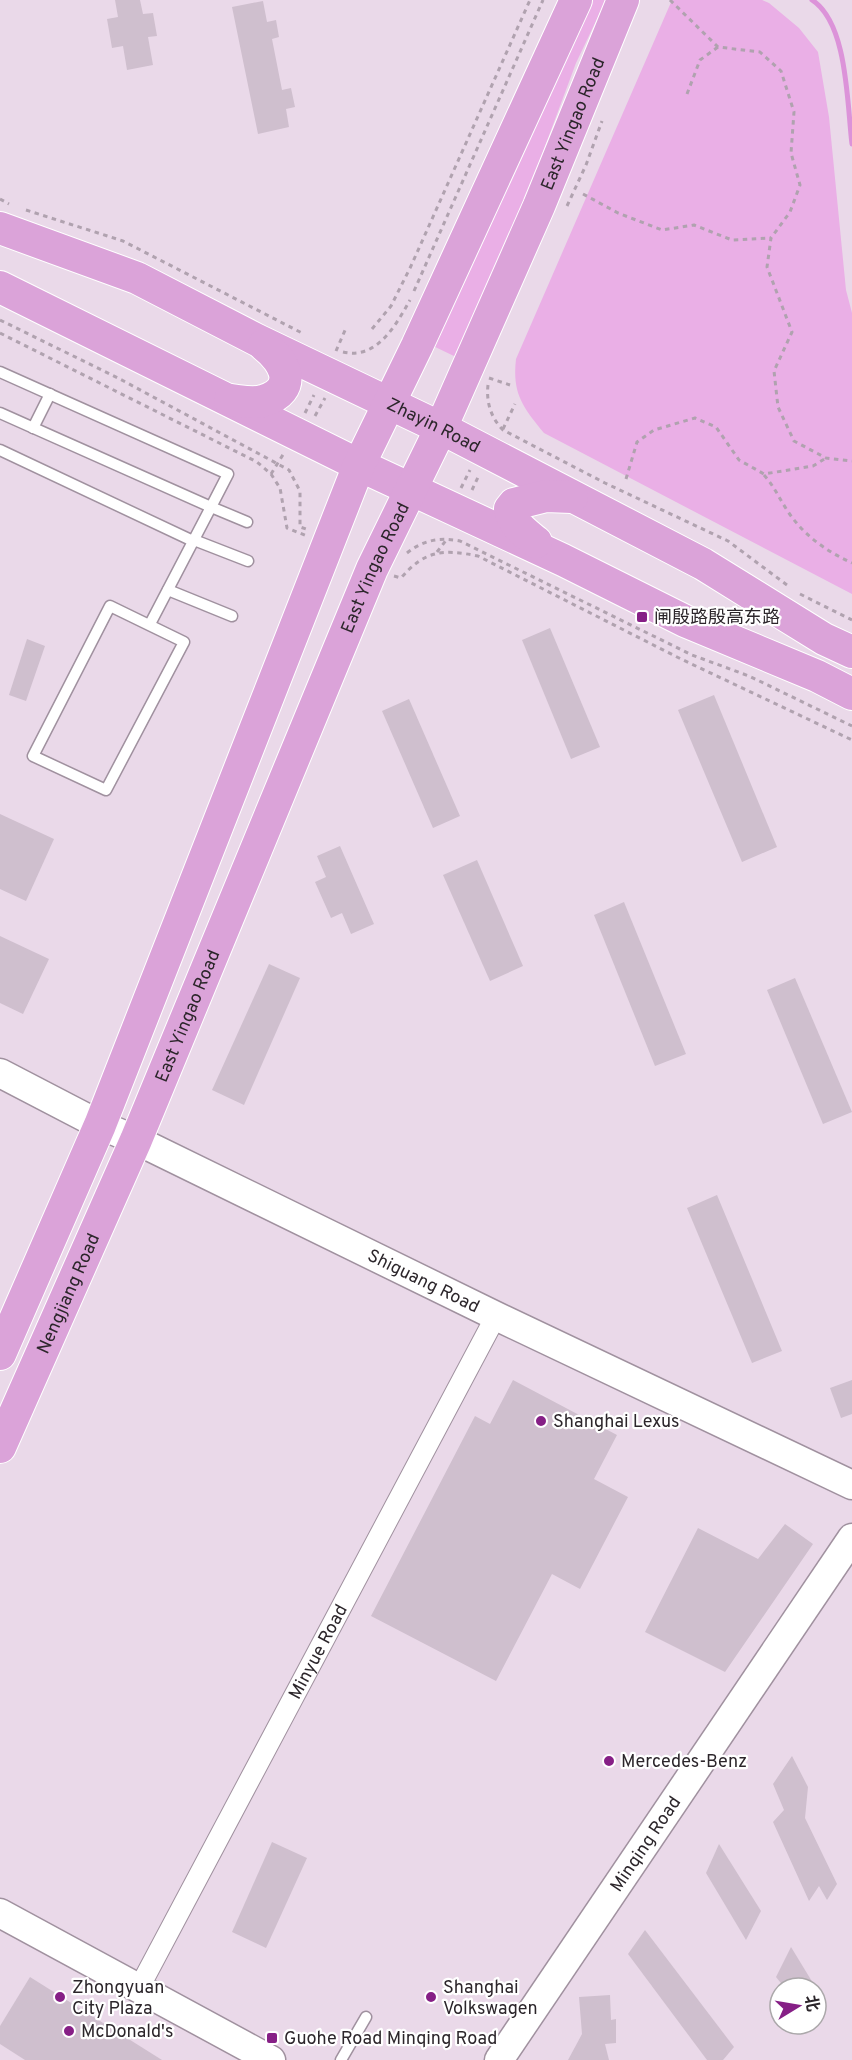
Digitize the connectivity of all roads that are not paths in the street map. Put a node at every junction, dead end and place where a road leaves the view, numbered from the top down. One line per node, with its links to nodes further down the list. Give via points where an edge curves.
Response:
1 (576, 0): 9 (main road)
2 (623, 0): 12 (main road, East Yingao Road, via 539,206)
3 (0, 228): 5 (main road, Zhayin Road, via 137,278)
4 (3, 298): 8 (main road)
5 (257, 340): 8 (main road, via 279,358 286,378 282,389 262,401); 9 (main road, Zhayin Road, via 340,361)
6 (0, 372): 7 (lane)
7 (50, 394): 11 (lane); 17 (lane, via 228,474)
8 (229, 400): 14 (main road)
9 (387, 404): 12 (main road, Zhayin Road); 14 (main road)
10 (0, 413): 11 (lane)
11 (33, 428): 17 (lane)
12 (441, 428): 15 (main road, East Yingao Road); 16 (main road, Zhayin Road, via 491,444)
13 (0, 450): 19 (lane)
14 (359, 465): 15 (main road); 28 (main road)
15 (412, 490): 20 (main road, via 453,520); 29 (main road, East Yingao Road, via 372,569)
16 (573, 496): 20 (main road, via 532,499 510,509 524,532); 25 (main road, Zhayin Road, via 703,564 824,639)
17 (211, 507): 18 (lane); 19 (lane)
18 (247, 522)
19 (194, 540): 21 (lane); 22 (lane)
20 (563, 560): 26 (main road, via 685,621)
21 (248, 561)
22 (168, 590): 23 (lane); 24 (lane)
23 (232, 616)
24 (150, 624): 24 (lane, via 184,642 106,790 33,756 110,606)
25 (852, 652)
26 (852, 694)
27 (0, 1073): 28 (street, Shiguang Road)
28 (100, 1125): 29 (street, Shiguang Road); 31 (main road)
29 (136, 1140): 30 (street, Shiguang Road); 32 (main road, Nengjiang Road)
30 (496, 1316): 33 (street, Shiguang Road); 36 (street, Minyue Road)
31 (0, 1353)
32 (0, 1448)
33 (852, 1485)
34 (852, 1538): 40 (street, Minqing Road)
35 (0, 1913): 36 (street)
36 (139, 1988): 38 (street)
37 (366, 2017): 39 (lane)
38 (271, 2060)
39 (341, 2060)
40 (499, 2060)

